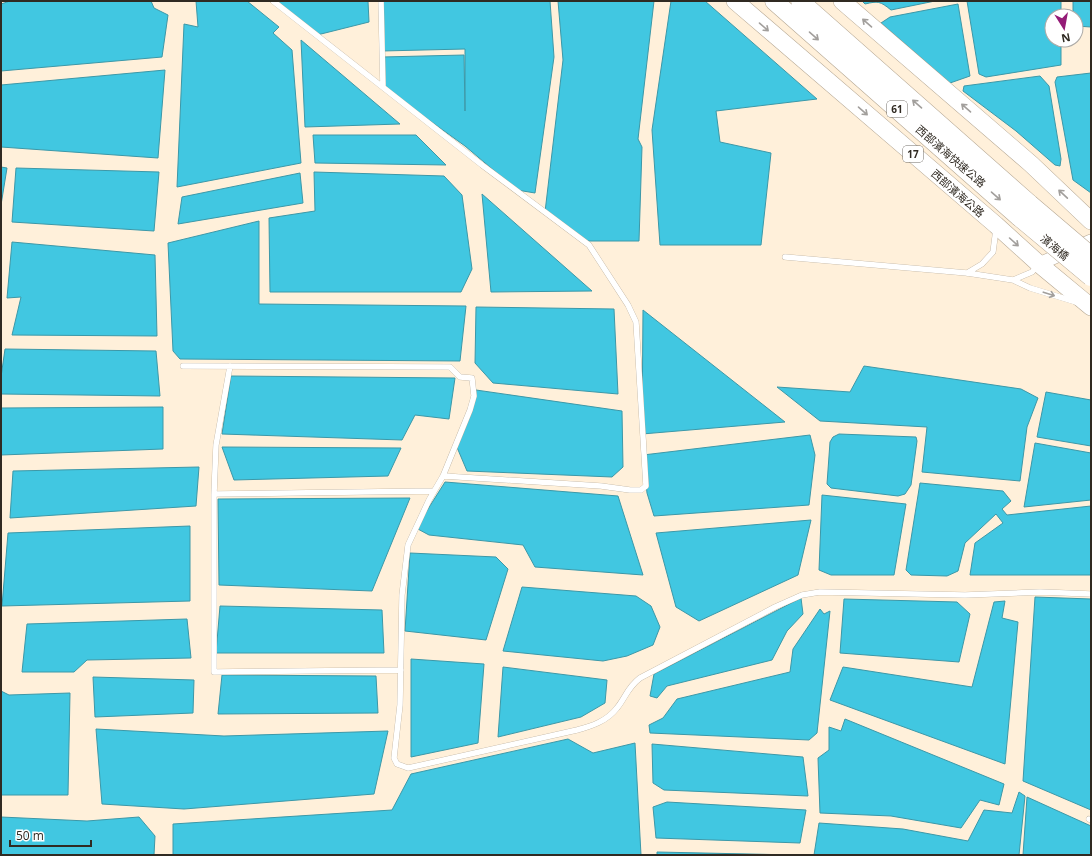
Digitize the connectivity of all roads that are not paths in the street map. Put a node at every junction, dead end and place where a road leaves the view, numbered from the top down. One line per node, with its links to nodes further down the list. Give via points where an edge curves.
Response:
1 (273, 1): 7 (lane)
2 (381, 1): 7 (lane)
3 (735, 1): 10 (main road, 西部濱海公路 / 17, one-way to 10)
4 (774, 1): 8 (highway, 西部濱海快速公路 / 61, one-way to 8)
5 (800, 1): 8 (highway, 西部濱海快速公路 / 61, one-way to 5)
6 (842, 1): 9 (main road, one-way to 6, via 1031,164)
7 (383, 87): 22 (lane, via 589,245 628,305 636,322 646,486 641,490)
8 (1025, 210): 12 (highway, 濱海橋 / 61, bridge); 16 (highway, 濱海橋 / 61, bridge)
9 (1091, 221)
10 (996, 225): 14 (main road, 西部濱海公路 / 17, one-way to 14); 15 (lane, via 993,252 982,264)
11 (1091, 241): 14 (street)
12 (1091, 256)
13 (785, 257): 15 (lane)
14 (1039, 264): 17 (lane, via 1032,272); 19 (main road, 西部濱海公路 / 17)
15 (967, 273): 17 (lane)
16 (1091, 278)
17 (1013, 280): 19 (lane, one-way to 19)
18 (1091, 298): 19 (street)
19 (1091, 307)
20 (183, 366): 21 (lane)
21 (230, 366): 22 (lane, via 450,367 460,377 472,378 474,396 470,410); 24 (lane, via 216,445)
22 (443, 476): 23 (lane)
23 (434, 491): 24 (lane); 26 (lane, via 408,545 402,595)
24 (214, 494): 26 (lane, via 214,672)
25 (1091, 594): 26 (lane, via 820,592 802,595 640,678 632,684 609,717 592,726 408,768 398,764 394,758)
26 (401, 670)

